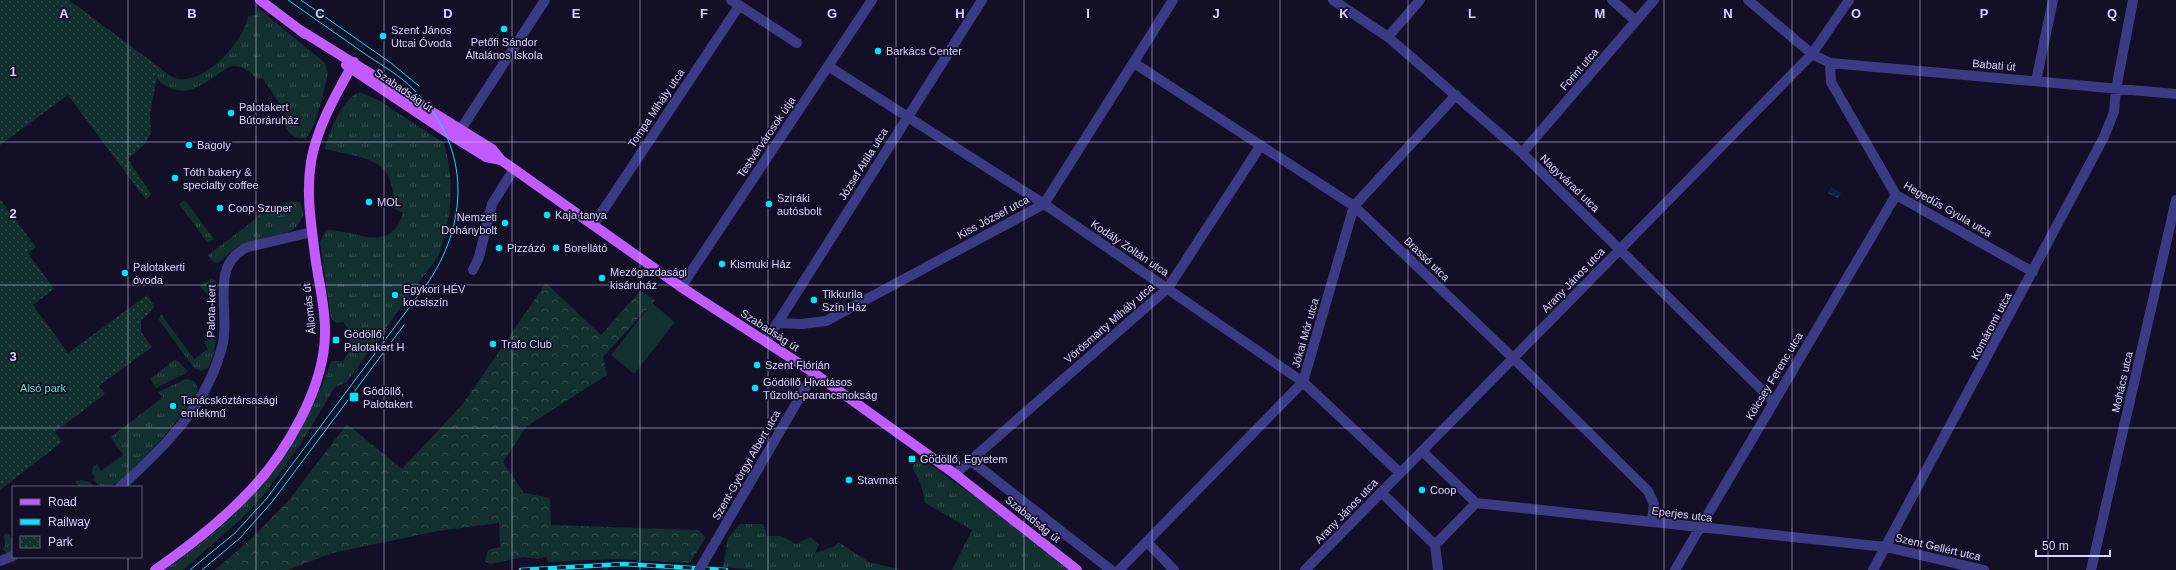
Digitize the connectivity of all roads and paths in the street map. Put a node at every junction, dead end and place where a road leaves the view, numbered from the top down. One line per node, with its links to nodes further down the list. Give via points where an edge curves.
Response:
1 (260, 0): 21 (main road, Szabadság út)
2 (545, 0): 28 (street)
3 (872, 0): 22 (street, Testvérvárosok útja)
4 (982, 0): 27 (street, József Attila utca)
5 (1173, 0): 20 (street, Kiss József utca)
6 (1333, 0): 16 (street, Nagyvárad utca)
7 (1420, 0): 16 (street)
8 (1612, 0): 15 (street)
9 (1654, 0): 15 (street, Forint utca)
10 (1748, 0): 18 (street, Babati út)
11 (1849, 0): 18 (street, Arany János utca)
12 (2053, 0): 23 (street)
13 (2133, 0): 24 (street, Komáromi utca)
14 (735, 3): 17 (street); 37 (street, Tompa Mihály utca)
15 (1636, 21): 30 (street, Forint utca)
16 (1388, 37): 26 (street, Nagyvárad utca)
17 (797, 43)
18 (1812, 54): 19 (street, Babati út); 39 (street, Arany János utca)
19 (1830, 62): 23 (street, Babati út); 33 (street, Hegedűs Gyula utca, via 1831,82)
20 (1134, 63): 29 (street, Brassó utca); 35 (street, Kiss József utca)
21 (353, 65): 28 (main road, Szabadság út); 31 (main road, Szabadság út, via 486,157); 38 (main road, Állomás út, via 326,118 313,153 309,194)
22 (828, 66): 27 (street, Kodály Zoltán utca); 42 (street, Testvérvárosok útja)
23 (2036, 81): 24 (street, Babati út)
24 (2116, 89): 25 (street, Babati út); 41 (street, Komáromi utca, via 2114,112 2106,133)
25 (2176, 94)
26 (1456, 95): 30 (street, Nagyvárad utca); 36 (street, Jókai Mór utca)
27 (907, 116): 35 (street, Kodály Zoltán utca); 44 (street, József Attila utca)
28 (461, 128): 31 (main road, Szabadság út, via 492,149)
29 (1261, 145): 36 (street, Brassó utca); 43 (street, Vörösmarty Mihály utca)
30 (1522, 153): 39 (street, Nagyvárad utca)
31 (501, 160): 32 (main road, Szabadság út)
32 (514, 169): 37 (main road, Szabadság út); 40 (street, via 492,204 479,257)
33 (1896, 195): 41 (street, Hegedűs Gyula utca); 49 (street, Kölcsey Ferenc utca)
34 (2176, 200): 76 (street, Mohács utca)
35 (1044, 204): 43 (street, Kodály Zoltán utca); 44 (street, Kiss József utca, via 826,321 802,324)
36 (1354, 206): 46 (street, Brassó utca); 48 (street, Jókai Mór utca)
37 (594, 224): 42 (main road, Szabadság út)
38 (312, 232): 54 (street, Palota-kert, via 248,247 230,260 223,279 223,343 209,383 183,424 142,468); 65 (main road, Állomás út, via 325,329 322,360 310,399 276,457 247,495)
39 (1621, 248): 46 (street, Arany János utca); 49 (street, Nagyvárad utca)
40 (473, 270)
41 (2033, 272): 61 (street, Komáromi utca)
42 (681, 287): 45 (main road, Szabadság út)
43 (1168, 288): 48 (street, Kodály Zoltán utca); 51 (street, Vörösmarty Mihály utca)
44 (777, 323): 45 (street, József Attila utca)
45 (766, 341): 47 (main road, Szabadság út)
46 (1513, 358): 50 (street, Arany János utca); 57 (street, Brassó utca, via 1648,491 1654,504)
47 (814, 373): 53 (main road, Szabadság út); 66 (street, Szent-Györgyi Albert utca, bridge)
48 (1303, 382): 52 (street, Kodály Zoltán utca); 59 (street, Jókai Mór utca)
49 (1773, 401): 58 (street, Kölcsey Ferenc utca)
50 (1422, 451): 52 (street, Arany János utca); 56 (street)
51 (970, 460): 53 (street, Vörösmarty Mihály utca); 68 (street, Szabadság út)
52 (1400, 473): 55 (street, Arany János utca)
53 (956, 474): 67 (main road, Szabadság út)
54 (121, 486)
55 (1381, 492): 60 (street); 71 (street, Arany János utca)
56 (1476, 503): 57 (street, Eperjes utca); 60 (street)
57 (1652, 522): 58 (street, Eperjes utca)
58 (1699, 528): 61 (street, Eperjes utca); 73 (street, Kölcsey Ferenc utca)
59 (1147, 542): 69 (street, Jókai Mór utca); 70 (street)
60 (1435, 545): 72 (street)
61 (1886, 547): 64 (street, Szent Gellért utca); 74 (street, Komáromi utca)
62 (12, 556): 63 (street)
63 (0, 561)
64 (1961, 567): 75 (street, Szent Gellért utca)
65 (155, 570)
66 (699, 570)
67 (1077, 570)
68 (1111, 570)
69 (1119, 570)
70 (1174, 570)
71 (1305, 570)
72 (1438, 570)
73 (1675, 570)
74 (1873, 570)
75 (1984, 570)
76 (2091, 570)

